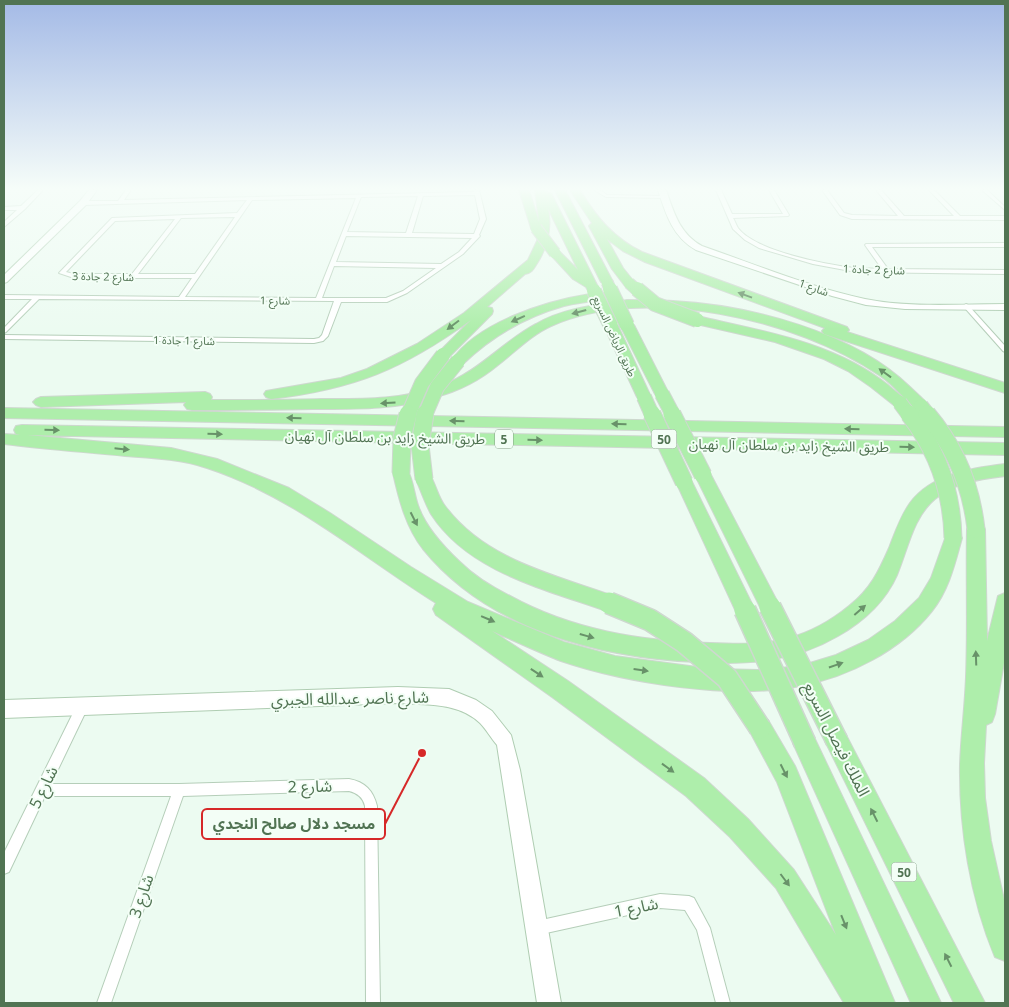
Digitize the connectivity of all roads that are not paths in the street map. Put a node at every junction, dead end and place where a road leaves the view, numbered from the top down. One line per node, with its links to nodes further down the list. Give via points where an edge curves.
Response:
1 (38, 237): 20 (street)
2 (48, 237): 25 (street)
3 (97, 237): 23 (street, شارع 2 جادة 3, via 62,273)
4 (164, 237): 23 (street)
5 (223, 237): 24 (street)
6 (343, 237): 18 (street)
7 (476, 237): 19 (street, شارع 1)
8 (543, 237): 26 (highway, bridge)
9 (544, 237): 17 (highway)
10 (567, 237): 26 (highway, طريق الرياض السريع / 50)
11 (583, 237): 47 (highway, طريق الرياض السريع / 50, bridge)
12 (599, 237): 49 (highway, one-way to 12, bridge, via 461,608 562,651 615,666 712,678 759,680 800,676 840,664 875,647 902,628 926,604 940,580 953,538 945,476 926,438 900,403 863,373 818,350 697,320 655,304 628,283)
13 (611, 237): 37 (highway, one-way to 13, via 660,264 635,253)
14 (682, 237): 32 (street, شارع 1, via 699,248 856,300 896,305)
15 (745, 237): 21 (street, شارع 2 جادة 1, via 761,246 833,268)
16 (1005, 245): 21 (street, via 868,246)
17 (532, 262): 40 (highway, one-way to 40, via 416,351 346,381 261,395); 46 (highway, one-way to 46, bridge, via 520,279 427,374 414,395 400,445 401,473 408,508 422,534 459,574 490,597 559,627 630,647 735,654 776,650 811,640 858,613 878,591 909,521 921,502 936,490 980,473)
18 (332, 264): 19 (street); 30 (street)
19 (443, 266): 31 (street, شارع 1, via 392,298)
20 (4, 269)
21 (886, 270): 22 (street, شارع 2 جادة 1)
22 (1005, 272)
23 (134, 276): 24 (street, شارع 2 جادة 3)
24 (196, 276): 29 (street)
25 (4, 280)
26 (593, 289): 48 (highway, طريق الرياض السريع / 50, bridge)
27 (4, 298): 28 (street, شارع 1)
28 (37, 298): 29 (street, شارع 1); 34 (street)
29 (181, 298): 30 (street, شارع 1)
30 (318, 300): 31 (street, شارع 1)
31 (338, 300): 35 (street, شارع 1 جادة 1, via 325,336 314,341)
32 (966, 306): 33 (street, شارع 1); 36 (street)
33 (1005, 307)
34 (4, 331)
35 (4, 336)
36 (1005, 350)
37 (938, 366): 38 (highway); 64 (highway, one-way to 64, bridge, via 755,309 706,300 636,295 581,299 530,314 503,326 458,361 433,394 423,420 420,448 424,479 439,511 472,545 502,562 650,620 684,642 726,678 760,728 786,775)
38 (1005, 388)
39 (4, 402): 40 (highway)
40 (54, 402): 53 (highway, one-way to 40, bridge, via 977,674 973,500 961,464 921,406 886,373 828,341 771,321 708,308 637,305 586,310 565,316 531,332 486,368 456,385 422,398 397,402 180,405)
41 (4, 412): 43 (highway, طريق الشيخ زايد بن سلطان آل نهيان / 5, one-way to 41)
42 (4, 430): 45 (highway, طريق الشيخ زايد بن سلطان آل نهيان / 5, one-way to 45)
43 (1005, 432)
44 (4, 439): 49 (highway, one-way to 49, via 171,454 211,463)
45 (1005, 449)
46 (1005, 470)
47 (703, 476): 66 (highway, الملك فيصل السريع / 50, one-way to 47, bridge)
48 (684, 482): 65 (highway, الملك فيصل السريع / 50, bridge)
49 (283, 493): 63 (highway, one-way to 63, via 695,787 739,828 785,879)
50 (1005, 602): 53 (highway)
51 (82, 707): 52 (street, شارع ناصر عبدالله الجبري); 54 (street, شارع 5); 57 (street, شارع ناصر عبدالله الجبري, via 398,694 449,698 470,706 486,718 505,742)
52 (4, 709)
53 (972, 776): 58 (highway, via 978,844 993,912)
54 (41, 790): 55 (street, شارع 2); 56 (street, شارع 5)
55 (178, 790): 59 (street, شارع 3); 60 (street, شارع 2, via 350,785 364,791 371,806)
56 (4, 867)
57 (537, 928): 61 (street, شارع ناصر عبدالله الجبري); 62 (street, شارع 1, via 660,901 689,903 702,928)
58 (1005, 947)
59 (104, 1003)
60 (373, 1003)
61 (549, 1003)
62 (724, 1003)
63 (859, 1003)
64 (880, 1003)
65 (926, 1003)
66 (970, 1003)

